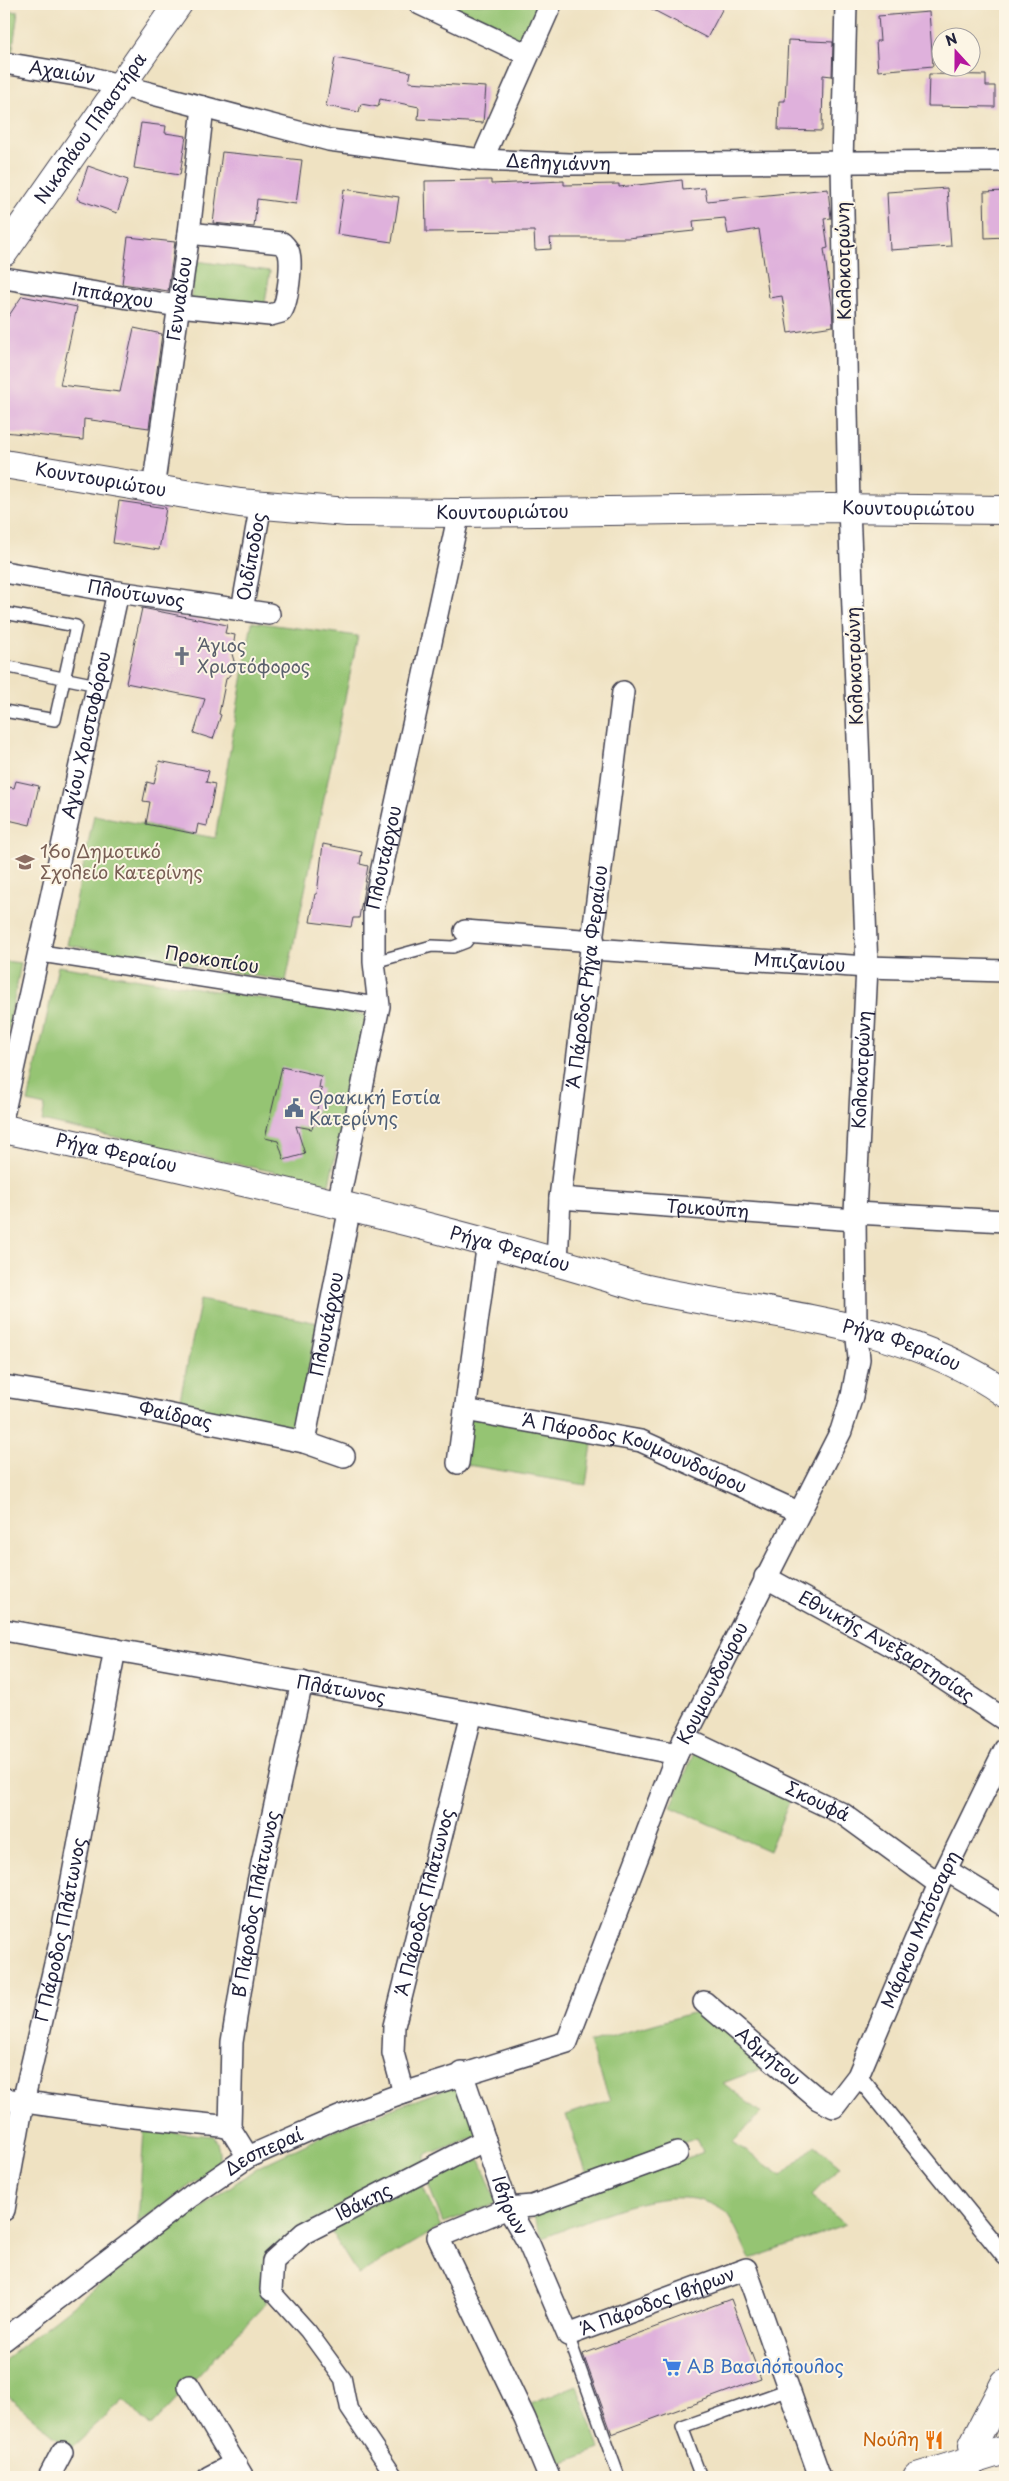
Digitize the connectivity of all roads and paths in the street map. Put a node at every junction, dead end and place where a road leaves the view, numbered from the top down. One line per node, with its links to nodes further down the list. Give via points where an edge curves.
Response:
1 (178, 4): 7 (street, Νικολάου Πλαστήρα)
2 (420, 4): 5 (street)
3 (551, 4): 5 (street)
4 (846, 4): 11 (street, Κολοκοτρώνη)
5 (528, 55): 9 (street)
6 (4, 63): 7 (street, Αχαιών)
7 (119, 85): 8 (street, Δεληγιάννη); 13 (street, Νικολάου Πλαστήρα)
8 (203, 107): 9 (street, Δεληγιάννη, via 329,140); 12 (street, Γενναδίου)
9 (482, 160): 11 (street, Δεληγιάννη, via 569,164)
10 (1005, 161): 11 (street, Δεληγιάννη)
11 (842, 163): 19 (street, Κολοκοτρώνη)
12 (189, 233): 15 (street, Γενναδίου); 15 (street, Ιππάρχου, via 282,243 287,247 290,259 286,301 281,312 270,315)
13 (4, 252)
14 (4, 278): 15 (street, Ιππάρχου)
15 (178, 306): 17 (street, Γενναδίου)
16 (4, 464): 17 (street, Κουντουριώτου)
17 (153, 489): 18 (street, Κουντουριώτου)
18 (261, 504): 21 (street, Κουντουριώτου, via 347,512); 24 (street, Οιδίποδος)
19 (849, 508): 20 (street, Κουντουριώτου); 21 (street, Κουντουριώτου); 36 (street, Κολοκοτρώνη)
20 (1005, 510)
21 (459, 513): 35 (street, Πλουτάρχου, via 374,905)
22 (4, 572): 23 (street, Πλούτωνος)
23 (118, 592): 24 (street, Πλούτωνος); 29 (street, Αγίου Χριστοφόρου)
24 (242, 610): 26 (street, Πλούτωνος)
25 (4, 613): 28 (lane, via 76,626)
26 (269, 614)
27 (4, 666): 28 (lane)
28 (64, 678): 29 (lane); 31 (lane, via 55,720)
29 (97, 685): 34 (street, Αγίου Χριστοφόρου)
30 (623, 692): 33 (street, Α΄ Πάροδος Ρήγα Φεραίου)
31 (4, 711)
32 (469, 932): 33 (street, Μπιζανίου); 35 (lane, via 466,942 453,947 432,946)
33 (593, 945): 36 (street, Μπιζανίου); 41 (street, Α΄ Πάροδος Ρήγα Φεραίου)
34 (38, 953): 38 (street, Προκοπίου); 39 (street, Αγίου Χριστοφόρου)
35 (374, 962): 38 (street, Πλουτάρχου)
36 (867, 967): 37 (street, Μπιζανίου); 43 (street, Κολοκοτρώνη)
37 (1005, 971)
38 (379, 1006): 42 (street, Πλουτάρχου)
39 (4, 1111)
40 (4, 1129): 42 (street, Ρήγα Φεραίου)
41 (560, 1198): 43 (street, Τρικούπη); 46 (street, Α΄ Πάροδος Ρήγα Φεραίου)
42 (344, 1205): 45 (street, Ρήγα Φεραίου); 51 (street, Πλουτάρχου)
43 (855, 1216): 44 (street, Τρικούπη); 47 (street, Κολοκοτρώνη)
44 (1005, 1222)
45 (488, 1242): 46 (street, Ρήγα Φεραίου); 50 (street)
46 (557, 1263): 47 (street, Ρήγα Φεραίου, via 646,1289)
47 (856, 1328): 49 (street, Ρήγα Φεραίου, via 920,1349 984,1378); 54 (street, Κουμουνδούρου, via 859,1359 841,1431)
48 (4, 1386): 51 (street, Φαίδρας, via 123,1405)
49 (1005, 1393)
50 (465, 1410): 53 (street); 54 (street, Α΄ Πάροδος Κουμουνδούρου, via 641,1441)
51 (304, 1442): 52 (street, Φαίδρας)
52 (344, 1456)
53 (458, 1463)
54 (798, 1512): 55 (street, Κουμουνδούρου)
55 (766, 1576): 60 (street, Εθνικής Ανεξαρτησίας, via 906,1654); 61 (street, Κουμουνδούρου)
56 (4, 1630): 57 (street, Πλάτωνος)
57 (115, 1649): 58 (street, Πλάτωνος); 70 (street, Γ΄ Πάροδος Πλάτωνος, via 61,1938)
58 (302, 1682): 59 (street, Πλάτωνος); 72 (street, Β΄ Πάροδος Πλάτωνος, via 258,1882 232,2042)
59 (472, 1712): 61 (street, Πλάτωνος); 69 (street, Α΄ Πάροδος Πλάτωνος, via 394,2026 393,2053)
60 (1005, 1720)
61 (680, 1746): 63 (street, Σκουφά, via 842,1814); 66 (street, Κουμουνδούρου)
62 (1005, 1749): 63 (street, Μάρκου Μπότσαρη)
63 (942, 1877): 64 (street, Σκουφά); 68 (street, Μάρκου Μπότσαρη)
64 (1005, 1906)
65 (704, 2002): 71 (street, Αδμήτου, via 818,2099)
66 (567, 2042): 67 (street, Δεσπεραί)
67 (462, 2073): 69 (street, Δεσπεραί); 73 (street, Ιβήρων)
68 (858, 2076): 71 (street, Μάρκου Μπότσαρη); 78 (street)
69 (404, 2093): 75 (street, Δεσπεραί)
70 (13, 2101): 72 (street); 77 (street, Γ΄ Πάροδος Πλάτωνος)
71 (834, 2107)
72 (230, 2128): 75 (street)
73 (485, 2140): 76 (street, Ιβήρων); 79 (street, Ιθάκης, via 304,2233 273,2262)
74 (677, 2153): 76 (street, via 532,2206)
75 (248, 2157): 81 (street, Δεσπεραί, via 191,2196)
76 (508, 2208): 80 (street, Ιβήρων, via 529,2244); 93 (street, via 438,2237)
77 (4, 2210)
78 (1005, 2257)
79 (271, 2290): 92 (street, via 308,2331 343,2379 349,2409)
80 (568, 2335): 84 (street, Α΄ Πάροδος Ιβήρων, via 746,2269); 94 (lane)
81 (4, 2340)
82 (1005, 2384): 85 (street)
83 (190, 2386): 89 (street)
84 (788, 2389): 95 (lane, via 682,2427); 96 (street)
85 (992, 2408): 86 (street); 88 (street, via 973,2445)
86 (1005, 2449): 88 (street)
87 (62, 2452): 90 (street)
88 (977, 2458): 97 (street)
89 (239, 2470): 91 (street)
90 (49, 2477)
91 (209, 2477)
92 (395, 2477)
93 (549, 2477)
94 (619, 2477)
95 (701, 2477)
96 (820, 2477)
97 (917, 2477)

